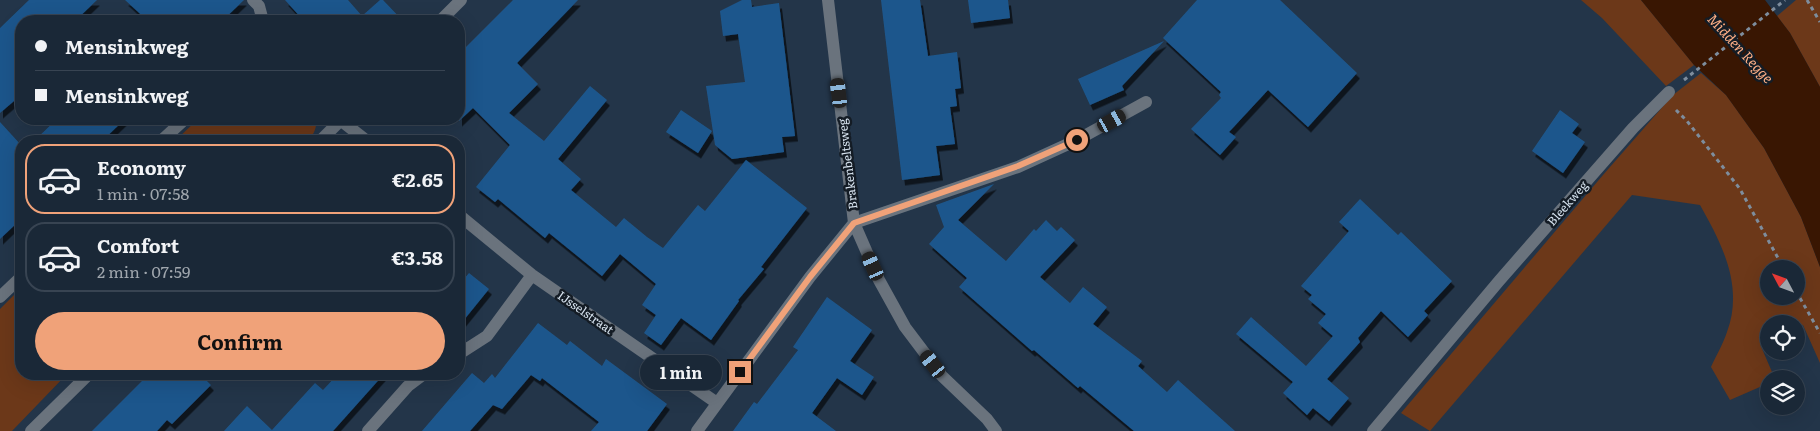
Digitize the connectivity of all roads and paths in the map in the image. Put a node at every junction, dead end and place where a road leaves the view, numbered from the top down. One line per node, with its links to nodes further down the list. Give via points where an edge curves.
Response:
1 (253, 0): 6 (street)
2 (461, 0): 7 (street)
3 (828, 0): 18 (street, Brakenbeltsweg)
4 (1785, 0): 9 (path)
5 (1807, 0): 8 (path)
6 (261, 15)
7 (446, 15)
8 (1820, 22)
9 (1666, 94): 19 (path, via 1740,189); 33 (street, Bleekweg, via 1512,266)
10 (1146, 102): 18 (street, via 1077,140 1018,166)
11 (178, 125): 14 (street)
12 (335, 125): 15 (street)
13 (347, 125): 16 (street)
14 (168, 135)
15 (325, 135)
16 (360, 135)
17 (465, 221): 20 (street, IJsselstraat)
18 (854, 223): 28 (street); 32 (street, Brakenbeltsweg, via 905,328 942,376)
19 (1779, 260)
20 (532, 275): 25 (street, via 487,336); 28 (street, IJsselstraat)
21 (15, 283): 22 (street)
22 (0, 297)
23 (1804, 305): 24 (path)
24 (1820, 333)
25 (465, 350)
26 (83, 380): 29 (street)
27 (416, 380): 30 (street)
28 (717, 403): 31 (street)
29 (31, 431)
30 (368, 431)
31 (697, 431)
32 (996, 431)
33 (1373, 431)

